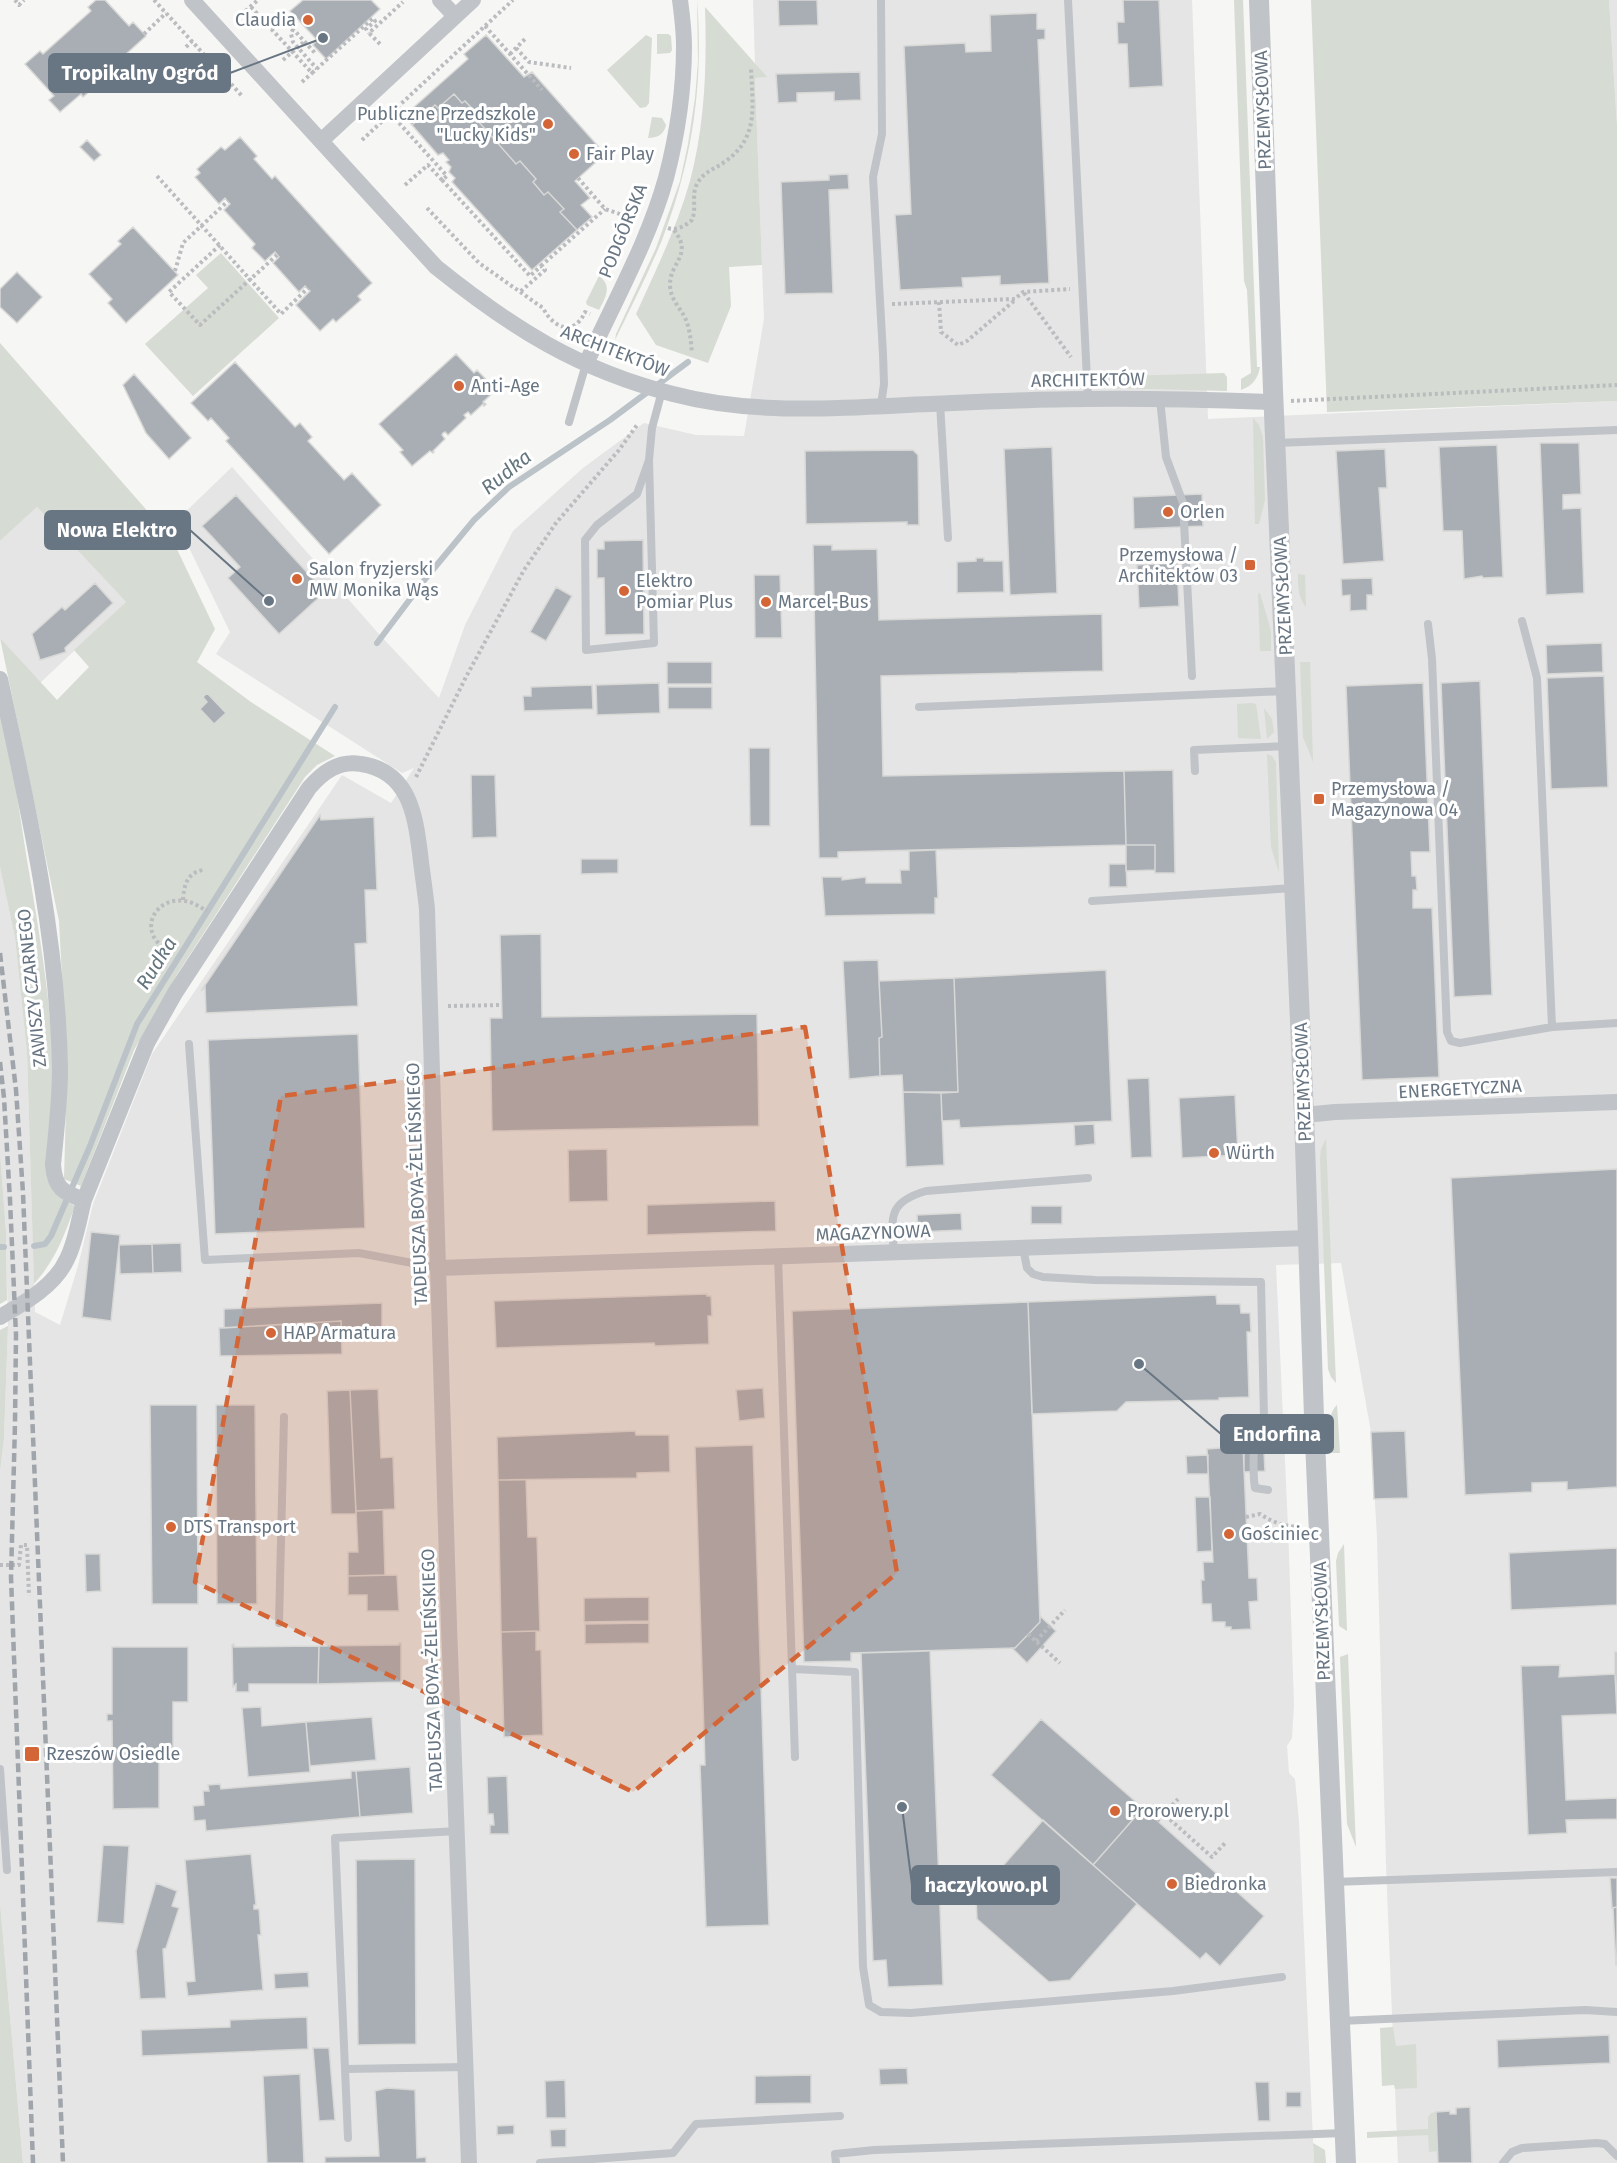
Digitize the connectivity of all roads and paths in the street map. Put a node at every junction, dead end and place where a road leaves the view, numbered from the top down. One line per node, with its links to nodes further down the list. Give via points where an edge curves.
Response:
1 (15, 0): 2 (path, via 19,4)
2 (24, 0)
3 (154, 0): 15 (path)
4 (192, 0): 43 (street, ARCHITEKTÓW)
5 (258, 0): 14 (path)
6 (440, 0): 17 (street)
7 (473, 0): 17 (street)
8 (513, 0): 18 (path)
9 (680, 0): 67 (street, PODGÓRSKA, via 684,46 681,86 675,139 665,179 638,253)
10 (880, 0): 64 (lane, via 882,134 873,177)
11 (1068, 0): 59 (lane)
12 (1259, 0): 73 (street, PRZEMYSŁOWA)
13 (403, 2): 21 (path)
14 (251, 7): 16 (path); 19 (path)
15 (166, 13): 22 (path); 24 (path)
16 (241, 15)
17 (455, 16): 43 (street)
18 (485, 26): 32 (path); 41 (path)
19 (271, 29): 20 (path, via 284,18); 30 (path)
20 (293, 29): 25 (path); 28 (path, via 291,38)
21 (369, 33): 26 (path); 36 (path, via 366,29 375,21 373,18)
22 (144, 34)
23 (526, 38): 29 (path)
24 (192, 41): 27 (path); 40 (path)
25 (304, 42): 28 (path); 31 (path)
26 (380, 44)
27 (186, 47)
28 (298, 47): 30 (path); 36 (path)
29 (516, 48): 32 (path); 35 (path, via 528,62)
30 (291, 53): 33 (path); 37 (path)
31 (315, 53)
32 (510, 54): 39 (path)
33 (283, 60)
34 (751, 67): 66 (path, via 753,119 749,134 739,149 699,180 694,191 692,220 671,229 681,241 682,253 671,276 670,290 687,322)
35 (571, 68)
36 (317, 69): 37 (path)
37 (312, 73): 38 (path)
38 (302, 82)
39 (542, 90)
40 (243, 97)
41 (391, 114): 42 (path); 46 (path, via 448,174)
42 (362, 140)
43 (321, 141): 67 (street, ARCHITEKTÓW, via 436,267 522,331)
44 (157, 176): 52 (path)
45 (578, 178): 50 (path)
46 (442, 180): 47 (path, via 428,165); 55 (path, via 530,276)
47 (405, 185)
48 (228, 201): 52 (path)
49 (427, 208): 60 (path, via 479,263)
50 (605, 209): 51 (path); 55 (path)
51 (623, 215)
52 (201, 225): 53 (path); 56 (path, via 183,243)
53 (220, 245): 57 (path); 57 (path, via 169,292 200,325)
54 (277, 255): 57 (path)
55 (541, 266): 60 (path, via 545,270)
56 (175, 271)
57 (250, 280): 58 (path, via 281,314)
58 (308, 288)
59 (1083, 288): 61 (path); 68 (lane)
60 (520, 292): 65 (path, via 565,328 580,323)
61 (1023, 292): 62 (path); 68 (path)
62 (1015, 299): 63 (path); 63 (path, via 958,345 941,332)
63 (939, 302): 64 (path)
64 (880, 305): 75 (lane, via 884,384)
65 (585, 312)
66 (692, 353)
67 (586, 364): 70 (street, ARCHITEKTÓW); 76 (lane)
68 (1088, 374): 71 (lane)
69 (1617, 385): 73 (path)
70 (669, 393): 75 (street, ARCHITEKTÓW, via 773,408); 80 (lane, via 652,428)
71 (1088, 399): 72 (street, ARCHITEKTÓW); 74 (street, ARCHITEKTÓW)
72 (1160, 399): 73 (street, ARCHITEKTÓW); 84 (lane, via 1166,457 1183,503)
73 (1274, 402): 79 (street, PRZEMYSŁOWA)
74 (940, 403): 75 (street, ARCHITEKTÓW); 81 (lane)
75 (881, 405)
76 (569, 422)
77 (639, 423): 90 (path, via 556,523 524,570 419,774)
78 (1617, 430): 79 (lane)
79 (1276, 443): 86 (street, PRZEMYSŁOWA)
80 (649, 460): 80 (lane, via 654,643 586,650 585,540 597,525 637,494)
81 (948, 538)
82 (1522, 621): 100 (lane, via 1537,678)
83 (1428, 624): 100 (lane, via 1448,1032 1451,1041 1460,1042)
84 (1192, 676)
85 (0, 679): 105 (street, ZAWISZY CZARNEGO, via 35,844 52,962 60,1072 54,1178 62,1192)
86 (1287, 691): 87 (lane); 88 (street, PRZEMYSŁOWA)
87 (919, 706)
88 (1289, 746): 89 (lane, via 1194,750); 92 (street, PRZEMYSŁOWA)
89 (1195, 771)
90 (403, 790): 105 (street, TADEUSZA BOYA-ŻELEŃSKIEGO, via 378,769 350,763 328,770 309,788 175,993 147,1043); 110 (street, TADEUSZA BOYA-ŻELEŃSKIEGO, via 413,809 427,909)
91 (203, 870): 93 (path, via 188,878)
92 (1295, 888): 94 (lane); 103 (street, PRZEMYSŁOWA)
93 (183, 901): 95 (path); 96 (path, via 160,907 152,917 153,934)
94 (1092, 901)
95 (205, 910)
96 (163, 947)
97 (502, 1005): 98 (path)
98 (447, 1006)
99 (1617, 1023): 100 (lane)
100 (1552, 1027)
101 (189, 1044): 110 (lane, via 205,1260 359,1253)
102 (1617, 1101): 103 (street, ENERGETYCZNA)
103 (1304, 1115): 106 (street, PRZEMYSŁOWA)
104 (1088, 1178): 108 (lane, via 926,1191 909,1196 897,1205 894,1213)
105 (82, 1199): 111 (street, via 62,1270 42,1290)
106 (1308, 1238): 107 (street, MAGAZYNOWA); 117 (street, PRZEMYSŁOWA)
107 (1023, 1248): 108 (street, MAGAZYNOWA); 114 (lane, via 1028,1268 1043,1277 1261,1282)
108 (894, 1252): 109 (street, MAGAZYNOWA)
109 (778, 1255): 110 (street, MAGAZYNOWA); 125 (lane)
110 (440, 1268): 131 (street, TADEUSZA BOYA-ŻELEŃSKIEGO)
111 (0, 1317)
112 (284, 1417): 121 (lane)
113 (1254, 1418): 115 (lane, via 1255,1488)
114 (1264, 1418)
115 (1268, 1490)
116 (1246, 1517): 117 (path, via 1260,1514 1273,1523)
117 (1319, 1530): 135 (street, PRZEMYSŁOWA)
118 (0, 1565): 119 (path, via 19,1565 21,1545 27,1545)
119 (29, 1596)
120 (1065, 1610): 123 (path)
121 (279, 1623)
122 (1028, 1634): 123 (path)
123 (1036, 1641): 124 (path)
124 (1060, 1663)
125 (793, 1669): 126 (lane); 136 (lane, via 855,1672 863,1967 869,2005 881,2012 911,2013 1173,1991)
126 (795, 1756)
127 (0, 1769): 133 (lane)
128 (1178, 1799): 129 (path)
129 (1164, 1814): 130 (path); 132 (path, via 1212,1857)
130 (1157, 1821)
131 (457, 1831): 139 (street, TADEUSZA BOYA-ŻELEŃSKIEGO); 140 (lane, via 335,1838)
132 (1226, 1842)
133 (7, 1870)
134 (1617, 1872): 135 (lane)
135 (1333, 1882): 138 (street, PRZEMYSŁOWA)
136 (1282, 1977)
137 (1617, 2012): 138 (lane, via 1585,2010)
138 (1339, 2021): 142 (street, PRZEMYSŁOWA)
139 (465, 2067): 140 (lane); 145 (street, TADEUSZA BOYA-ŻELEŃSKIEGO)
140 (345, 2069): 143 (lane)
141 (840, 2116): 146 (lane, via 696,2124 674,2153)
142 (1345, 2133): 147 (lane, via 874,2150 835,2154); 148 (street, PRZEMYSŁOWA)
143 (348, 2138)
144 (1617, 2156): 149 (lane, via 1605,2144 1597,2143 1522,2148 1512,2152)
145 (469, 2163)
146 (540, 2163)
147 (836, 2163)
148 (1346, 2163)
149 (1503, 2163)

